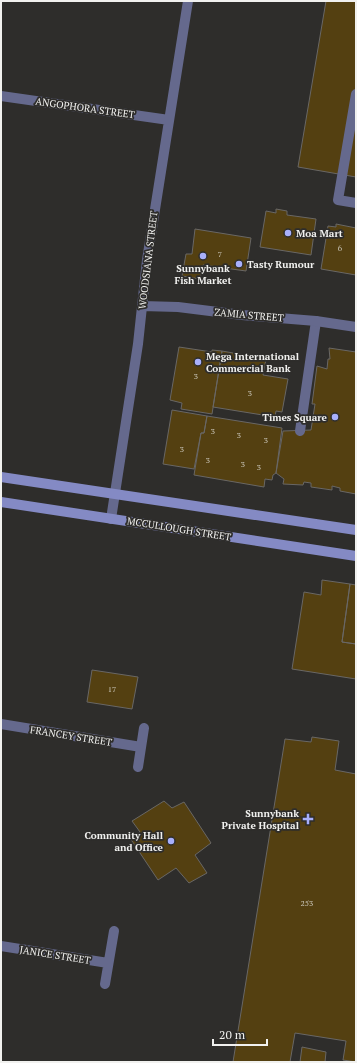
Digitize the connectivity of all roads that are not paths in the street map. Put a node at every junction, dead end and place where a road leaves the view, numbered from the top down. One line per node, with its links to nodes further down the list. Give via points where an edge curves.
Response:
1 (188, 1): 4 (street, WOODSIANA STREET)
2 (356, 94): 5 (street, via 338,200)
3 (1, 96): 4 (street, ANGOPHORA STREET)
4 (169, 120): 6 (street, WOODSIANA STREET)
5 (356, 203)
6 (142, 306): 7 (street, ZAMIA STREET, via 178,306 242,315); 11 (street, WOODSIANA STREET)
7 (316, 321): 8 (street, ZAMIA STREET); 9 (street)
8 (356, 327)
9 (300, 431)
10 (1, 477): 11 (main road)
11 (114, 494): 13 (street, WOODSIANA STREET); 14 (main road)
12 (1, 502): 13 (main road, MCCULLOUGH STREET)
13 (111, 519): 15 (main road, MCCULLOUGH STREET)
14 (356, 530)
15 (356, 556)
16 (1, 724): 18 (street, FRANCEY STREET)
17 (144, 728): 18 (street)
18 (141, 747): 19 (street)
19 (138, 767)
20 (114, 931): 22 (street)
21 (1, 946): 22 (street, JANICE STREET)
22 (108, 964): 23 (street)
23 (105, 984)

